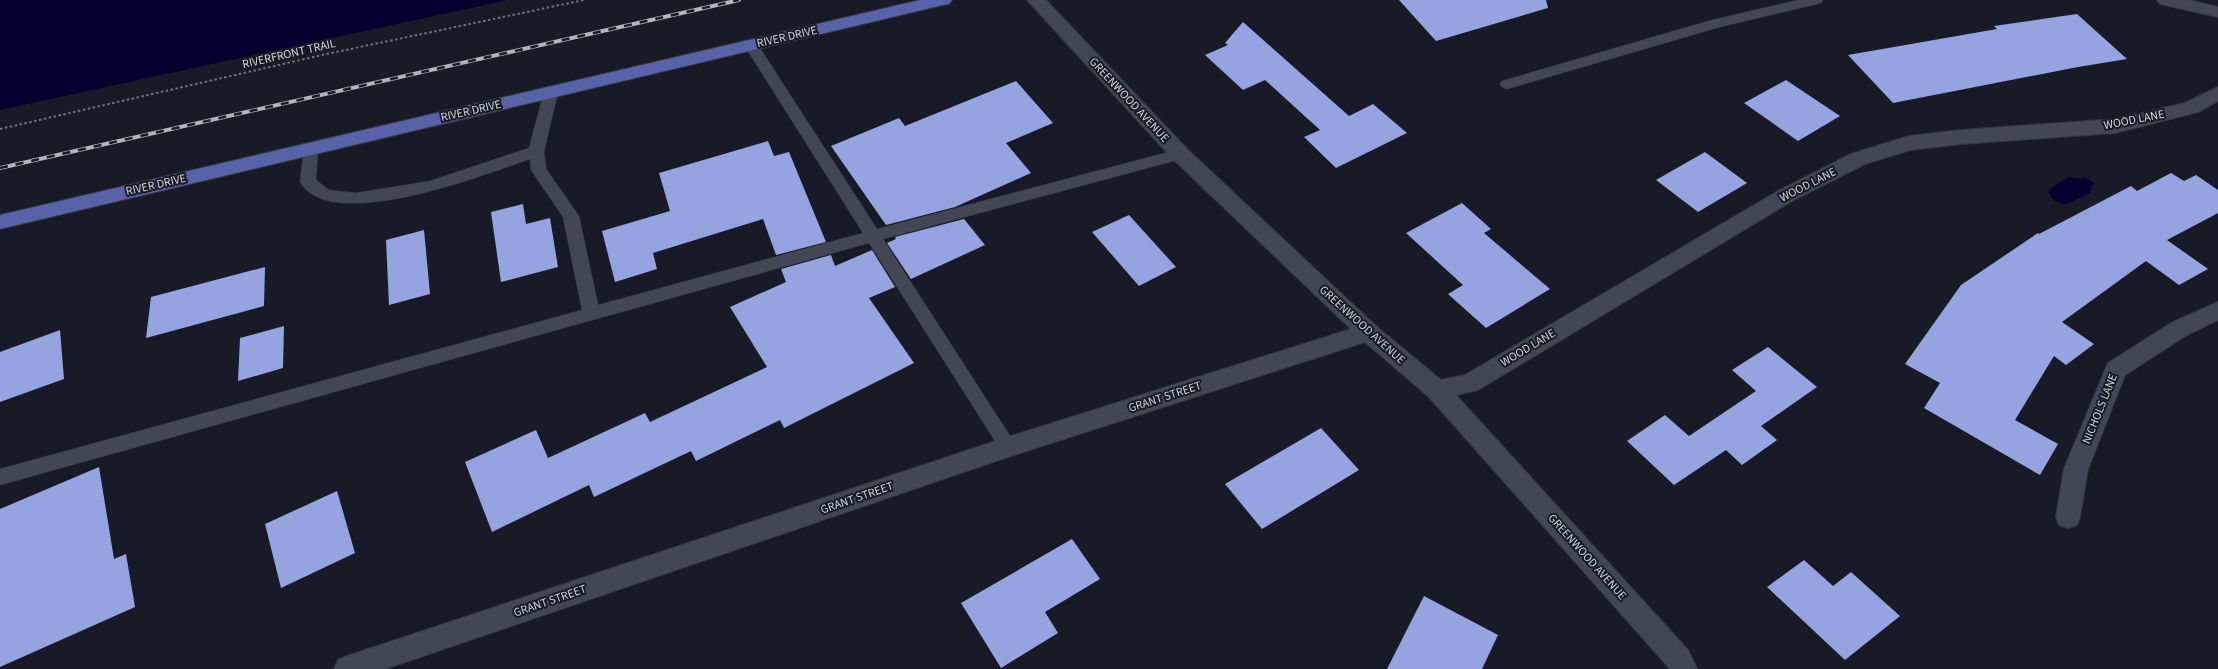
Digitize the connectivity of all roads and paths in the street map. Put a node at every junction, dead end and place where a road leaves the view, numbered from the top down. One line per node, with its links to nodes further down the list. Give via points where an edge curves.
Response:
1 (584, 0): 11 (path, RIVERFRONT TRAIL, via 322,55)
2 (943, 0): 7 (main road, RIVER DRIVE)
3 (1036, 0): 14 (street, GREENWOOD AVENUE)
4 (1816, 0): 8 (lane, via 1717,23)
5 (2166, 0): 6 (street)
6 (2218, 12)
7 (751, 45): 9 (main road, RIVER DRIVE); 16 (lane)
8 (1507, 84)
9 (551, 92): 12 (main road, RIVER DRIVE); 13 (lane)
10 (2218, 93): 20 (street, WOOD LANE, via 2191,108 2115,126 1909,143 1858,159 1785,196 1470,383)
11 (0, 129)
12 (311, 149): 13 (lane, via 308,182 325,195 356,200 431,186); 15 (main road, RIVER DRIVE)
13 (536, 151): 18 (lane, via 539,170 571,216)
14 (1180, 154): 16 (lane); 19 (street, GREENWOOD AVENUE)
15 (0, 222)
16 (872, 236): 18 (lane); 21 (lane)
17 (2218, 310): 23 (street, NICHOLS LANE, via 2179,329 2116,369 2076,469)
18 (591, 313): 22 (lane)
19 (1368, 332): 20 (street, GREENWOOD AVENUE); 21 (street, GRANT STREET)
20 (1437, 390): 24 (street, GREENWOOD AVENUE)
21 (1008, 447): 25 (street, GRANT STREET)
22 (0, 477)
23 (2068, 517)
24 (1682, 664)
25 (348, 669)

